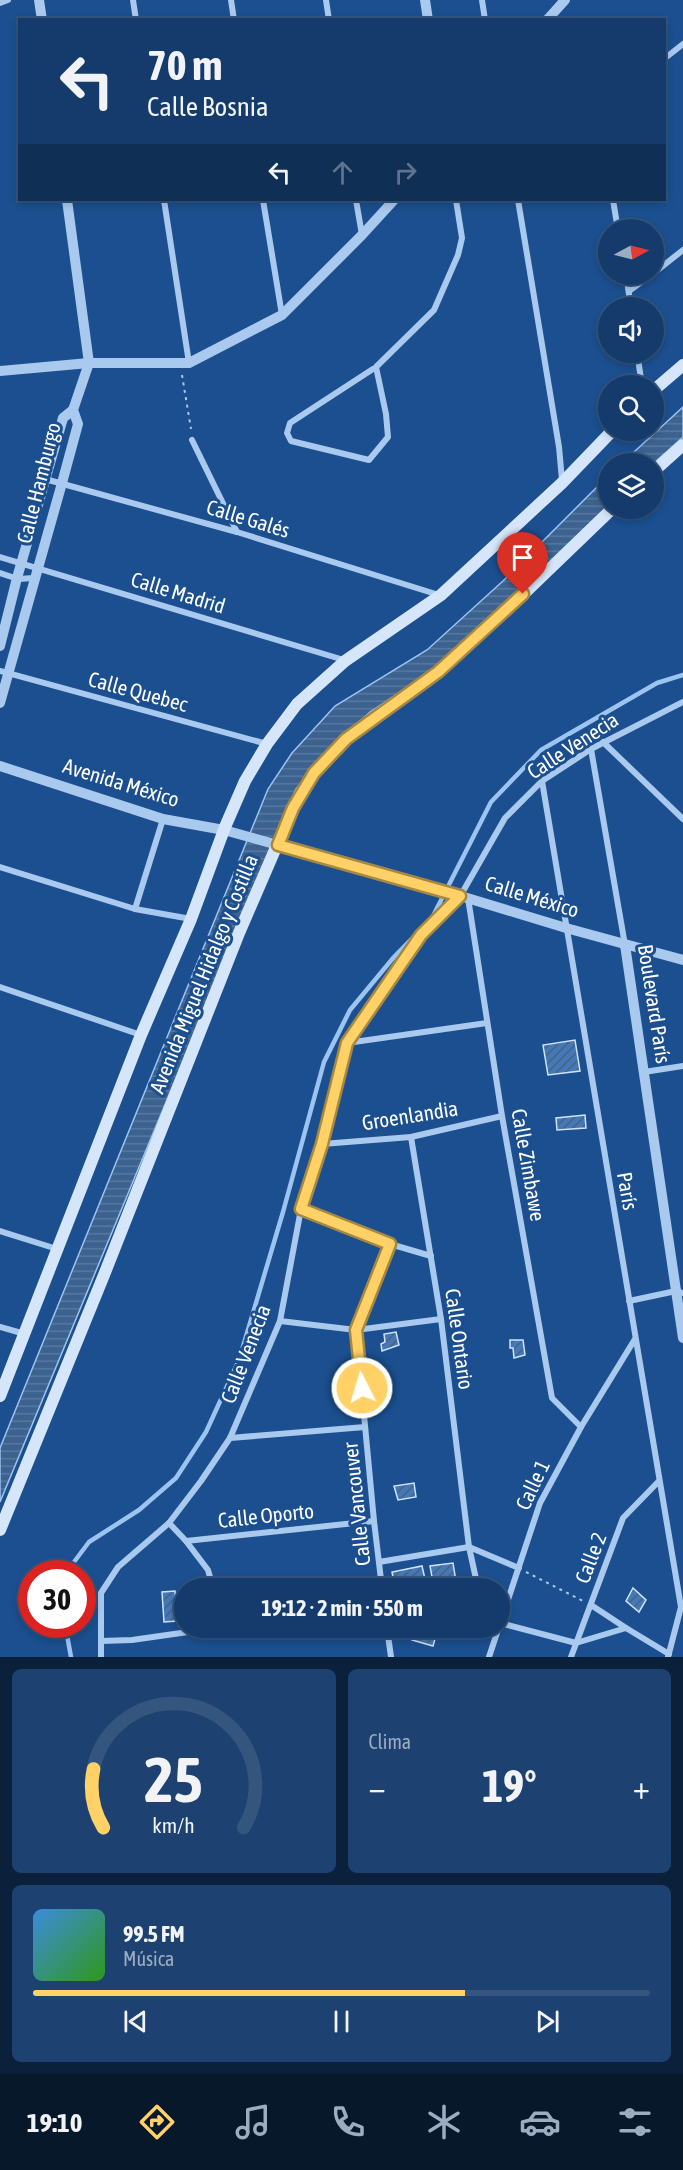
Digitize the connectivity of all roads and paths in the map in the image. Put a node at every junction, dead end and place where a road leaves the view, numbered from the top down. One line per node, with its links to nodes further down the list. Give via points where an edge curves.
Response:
1 (8, 0): 9 (street)
2 (39, 0): 10 (street)
3 (133, 0): 11 (street)
4 (231, 0): 12 (street)
5 (326, 0): 13 (street)
6 (425, 0): 14 (street)
7 (482, 0): 15 (street)
8 (565, 0): 16 (street)
9 (0, 3)
10 (42, 18)
11 (136, 18)
12 (234, 18)
13 (329, 18)
14 (428, 18)
15 (485, 18)
16 (549, 18)
17 (683, 44): 18 (street)
18 (666, 57)
19 (67, 201): 36 (street)
20 (164, 201): 37 (street)
21 (263, 201): 35 (street)
22 (356, 201): 28 (street)
23 (393, 201): 28 (street)
24 (456, 201): 39 (street, via 462,238 434,310)
25 (518, 201): 49 (street)
26 (612, 201): 27 (street)
27 (616, 219)
28 (362, 235): 35 (street)
29 (683, 250): 30 (street)
30 (664, 265)
31 (628, 285): 33 (street)
32 (637, 285): 33 (street)
33 (629, 291): 34 (street)
34 (630, 297)
35 (282, 315): 37 (street)
36 (89, 363): 37 (street); 40 (street); 42 (street, Calle Hamburgo)
37 (184, 363): 43 (path)
38 (683, 365): 41 (main road)
39 (376, 367): 39 (street, via 388,437 369,460 291,441 287,433 290,423)
40 (0, 370)
41 (664, 381)
42 (73, 410): 47 (street, Calle Hamburgo, via 63,418); 48 (street, Calle Hamburgo, via 78,423)
43 (192, 440): 51 (street)
44 (602, 441): 49 (main road, Avenida Miguel Hidalgo y Costilla)
45 (683, 445): 46 (main road)
46 (664, 462)
47 (45, 479): 48 (street, Calle Galés); 53 (street, Calle Hamburgo)
48 (62, 483): 51 (street, Calle Galés); 55 (street, Calle Hamburgo)
49 (562, 483): 57 (main road, Avenida Miguel Hidalgo y Costilla)
50 (602, 519): 71 (main road, Avenida Miguel Hidalgo y Costilla, via 438,672 346,739 314,773)
51 (237, 532): 57 (street, Calle Galés)
52 (0, 557): 53 (street, Calle Madrid)
53 (21, 562): 55 (street, Calle Madrid); 56 (street, Calle Hamburgo)
54 (0, 573): 56 (street, Calle Madrid)
55 (36, 573): 56 (street, Calle Madrid); 59 (street, Calle Madrid); 60 (street, Calle Hamburgo)
56 (17, 578): 58 (street, Calle Hamburgo)
57 (441, 595): 59 (main road, Avenida Miguel Hidalgo y Costilla)
58 (0, 646)
59 (345, 661): 64 (main road, Avenida Miguel Hidalgo y Costilla, via 297,704)
60 (4, 672): 62 (street, Calle Hamburgo); 64 (street, Calle Quebec)
61 (683, 702): 63 (street, Calle Venecia)
62 (0, 703)
63 (603, 742): 65 (street, Calle Venecia); 69 (street)
64 (267, 744): 70 (main road, Avenida Miguel Hidalgo y Costilla, via 245,781)
65 (591, 748): 67 (street, Calle Venecia); 77 (street, Boulevard París)
66 (0, 766): 68 (street, Avenida México)
67 (542, 781): 73 (street, Calle Venecia, via 506,818); 76 (street, París)
68 (164, 819): 70 (street, Avenida México); 74 (street)
69 (683, 819)
70 (228, 831): 71 (street, Calle México); 75 (main road, Avenida Miguel Hidalgo y Costilla)
71 (277, 844): 73 (street, Calle México); 109 (main road, Avenida Miguel Hidalgo y Costilla)
72 (0, 867): 74 (street)
73 (460, 896): 76 (street, Calle México); 80 (street, Calle Zimbawe); 82 (street, Calle Venecia, via 421,935)
74 (135, 909): 75 (street)
75 (191, 919): 81 (main road, Avenida Miguel Hidalgo y Costilla)
76 (566, 928): 77 (street, Calle México); 94 (street, París)
77 (625, 945): 78 (street, Calle México); 84 (street, Boulevard París)
78 (683, 960)
79 (0, 987): 81 (street)
80 (487, 1023): 82 (street); 85 (street, Calle Zimbawe)
81 (141, 1035): 91 (main road, Avenida Miguel Hidalgo y Costilla)
82 (347, 1043): 87 (street, Calle Venecia)
83 (683, 1066): 84 (street)
84 (644, 1072): 93 (street, Boulevard París)
85 (502, 1116): 86 (street, Groenlandia); 104 (street, Calle Zimbawe, via 552,1398)
86 (411, 1137): 87 (street, Groenlandia); 92 (street, Calle Ontario)
87 (322, 1144): 88 (street, Calle Venecia)
88 (301, 1209): 90 (street); 96 (street, Calle Venecia)
89 (0, 1231): 91 (street)
90 (390, 1244): 92 (street); 98 (street, Calle Vancouver)
91 (58, 1249): 99 (main road, Avenida Miguel Hidalgo y Costilla)
92 (431, 1256): 95 (street, Calle Ontario)
93 (680, 1292): 94 (street); 100 (street, Boulevard París)
94 (629, 1301): 101 (street, París)
95 (441, 1319): 98 (street); 111 (street, Calle Ontario)
96 (280, 1321): 98 (street); 105 (street, Calle Venecia)
97 (0, 1327): 99 (street)
98 (356, 1330): 103 (street, Calle Vancouver)
99 (26, 1334): 102 (main road, Avenida Miguel Hidalgo y Costilla)
100 (683, 1338)
101 (635, 1339): 104 (street, Calle 1); 106 (street, París)
102 (0, 1395)
103 (365, 1427): 105 (street); 107 (street, Calle Vancouver)
104 (580, 1427): 113 (street, Calle 1, via 540,1503)
105 (230, 1438): 108 (street, Calle Venecia)
106 (659, 1481): 118 (street, Calle 2, via 623,1518); 126 (street, París, via 681,1607)
107 (374, 1521): 110 (street, Calle Oporto); 112 (street, Calle Vancouver)
108 (169, 1523): 110 (street); 124 (street, Calle Venecia, via 118,1567 101,1593)
109 (0, 1530)
110 (186, 1541): 114 (street)
111 (469, 1547): 112 (street); 113 (street); 116 (street, Calle Ontario)
112 (379, 1562): 115 (street, Calle Vancouver)
113 (519, 1568): 117 (street, Calle 1); 118 (path)
114 (210, 1578)
115 (381, 1578)
116 (476, 1578)
117 (510, 1594)
118 (591, 1605): 120 (street); 125 (street, Calle 2)
119 (510, 1626): 125 (street)
120 (627, 1628): 125 (street); 126 (street)
121 (174, 1634): 124 (street)
122 (388, 1638): 128 (street)
123 (495, 1638): 129 (street, Calle 1)
124 (101, 1641): 127 (street, Calle Venecia)
125 (576, 1642): 130 (street, Calle 2)
126 (669, 1655)
127 (101, 1657)
128 (391, 1657)
129 (489, 1657)
130 (571, 1657)

